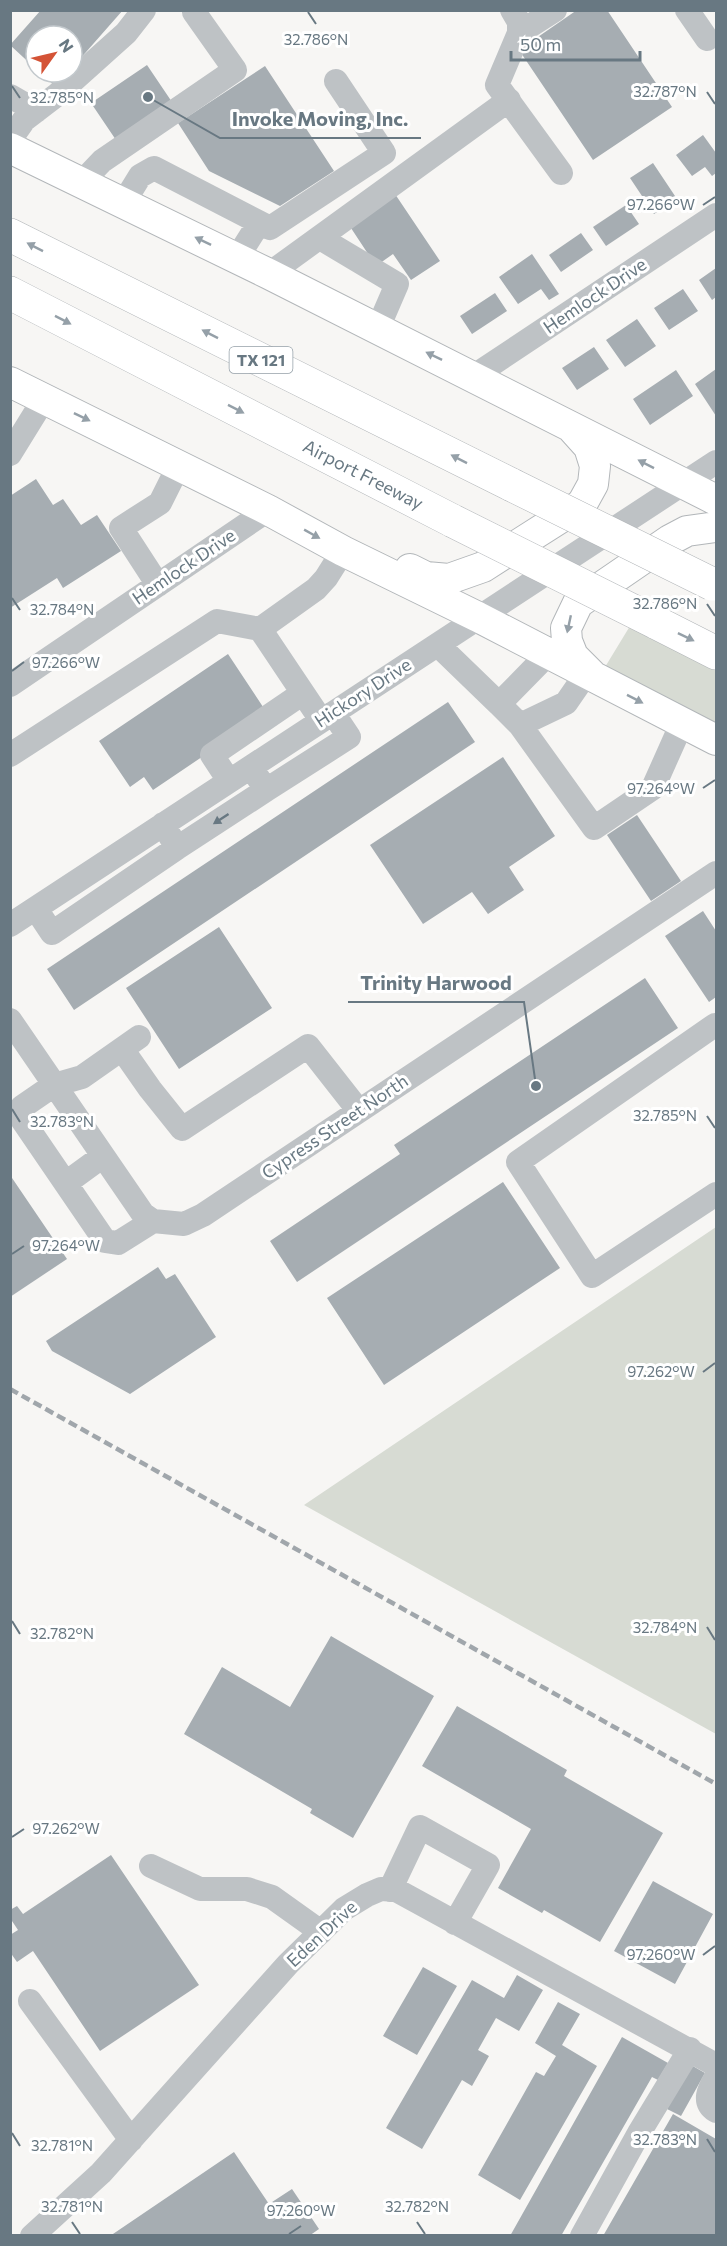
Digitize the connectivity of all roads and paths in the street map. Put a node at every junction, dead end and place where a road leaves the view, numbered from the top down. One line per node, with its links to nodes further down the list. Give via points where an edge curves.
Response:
1 (144, 10): 10 (street, via 126,33)
2 (555, 10): 5 (street)
3 (687, 10): 6 (street)
4 (194, 12): 14 (street, via 235,70 102,160)
5 (515, 22): 9 (street, via 497,85)
6 (706, 39)
7 (336, 81): 17 (street, via 384,153 270,228)
8 (10, 96): 10 (street)
9 (508, 100): 13 (street); 19 (street)
10 (36, 111): 11 (street)
11 (10, 140)
12 (10, 148): 14 (main road)
13 (561, 173)
14 (82, 182): 15 (main road)
15 (123, 202): 17 (street, via 140,176 154,168); 20 (main road, one-way to 15)
16 (717, 215): 24 (street, Hemlock Drive)
17 (259, 223): 20 (street)
18 (10, 235): 37 (highway, TX 121, one-way to 18, bridge)
19 (320, 238): 21 (street); 23 (street, via 397,284)
20 (237, 258): 21 (main road)
21 (270, 274): 23 (main road)
22 (10, 294): 41 (highway, Airport Freeway, one-way to 41, bridge)
23 (378, 328): 24 (main road, one-way to 23)
24 (474, 376): 27 (main road)
25 (10, 382): 26 (main road)
26 (44, 399): 28 (street); 30 (main road, one-way to 30)
27 (567, 423): 31 (main road, one-way to 27); 35 (main road, via 593,455 593,484 588,494 582,504 483,567 449,579 426,578 364,548)
28 (10, 454)
29 (717, 462): 31 (street, Hickory Drive)
30 (179, 465): 33 (main road); 36 (street, via 160,503 121,528)
31 (684, 484): 32 (main road); 38 (street, Hickory Drive)
32 (717, 500)
33 (268, 510): 35 (main road, one-way to 35); 36 (street, Hemlock Drive)
34 (717, 526): 43 (main road, one-way to 43, via 687,531 670,540 578,603 566,628 567,640 573,656)
35 (343, 551): 38 (main road); 39 (street, via 316,589)
36 (158, 585): 44 (street, Hemlock Drive)
37 (714, 586)
38 (478, 617): 40 (street, Hickory Drive); 42 (main road)
39 (260, 629): 45 (street); 51 (street, via 217,621)
40 (438, 645): 46 (street); 47 (street, Hickory Drive)
41 (717, 653)
42 (548, 654): 43 (main road); 46 (street)
43 (592, 677): 48 (main road, one-way to 48); 49 (street, via 566,703)
44 (10, 685)
45 (303, 693): 47 (street); 53 (street, via 212,755)
46 (499, 704): 49 (street)
47 (327, 717): 52 (street, Hickory Drive); 54 (street, via 349,737)
48 (682, 723): 49 (street, via 653,788 594,828); 50 (main road)
49 (520, 725)
50 (717, 740)
51 (10, 755)
52 (251, 767): 53 (street, Hickory Drive); 54 (street)
53 (229, 781): 55 (street, Hickory Drive)
54 (266, 790): 56 (street, one-way to 56)
55 (163, 824): 56 (street); 58 (street, Hickory Drive)
56 (177, 848): 58 (street, via 52,933)
57 (714, 881): 63 (street, Cypress Street North)
58 (36, 909): 59 (street, Hickory Drive)
59 (10, 925)
60 (10, 1020): 62 (street)
61 (716, 1026): 66 (street, via 518,1162 592,1276)
62 (54, 1085): 63 (street, via 82,1077 130,1043 150,1089 182,1129 308,1046); 64 (street); 65 (street, via 22,1107 21,1118)
63 (359, 1111): 67 (street, Cypress Street North, via 203,1215 184,1224)
64 (103, 1156): 65 (street); 67 (street, via 133,1201)
65 (66, 1184): 67 (street, via 105,1241 118,1243)
66 (717, 1194)
67 (153, 1221)
68 (150, 1866): 71 (street, via 200,1889 247,1889 272,1897)
69 (390, 1890): 70 (street); 70 (street, via 420,1827 488,1865); 71 (street, Eden Drive, via 366,1894)
70 (455, 1923): 73 (street)
71 (321, 1932): 77 (street, Eden Drive)
72 (30, 2001): 77 (street)
73 (690, 2049): 74 (street); 79 (street)
74 (717, 2065)
75 (717, 2077): 76 (street, via 708,2091 712,2109)
76 (717, 2111)
77 (131, 2140): 78 (street, Eden Drive, via 101,2173)
78 (32, 2235)
79 (582, 2235)

